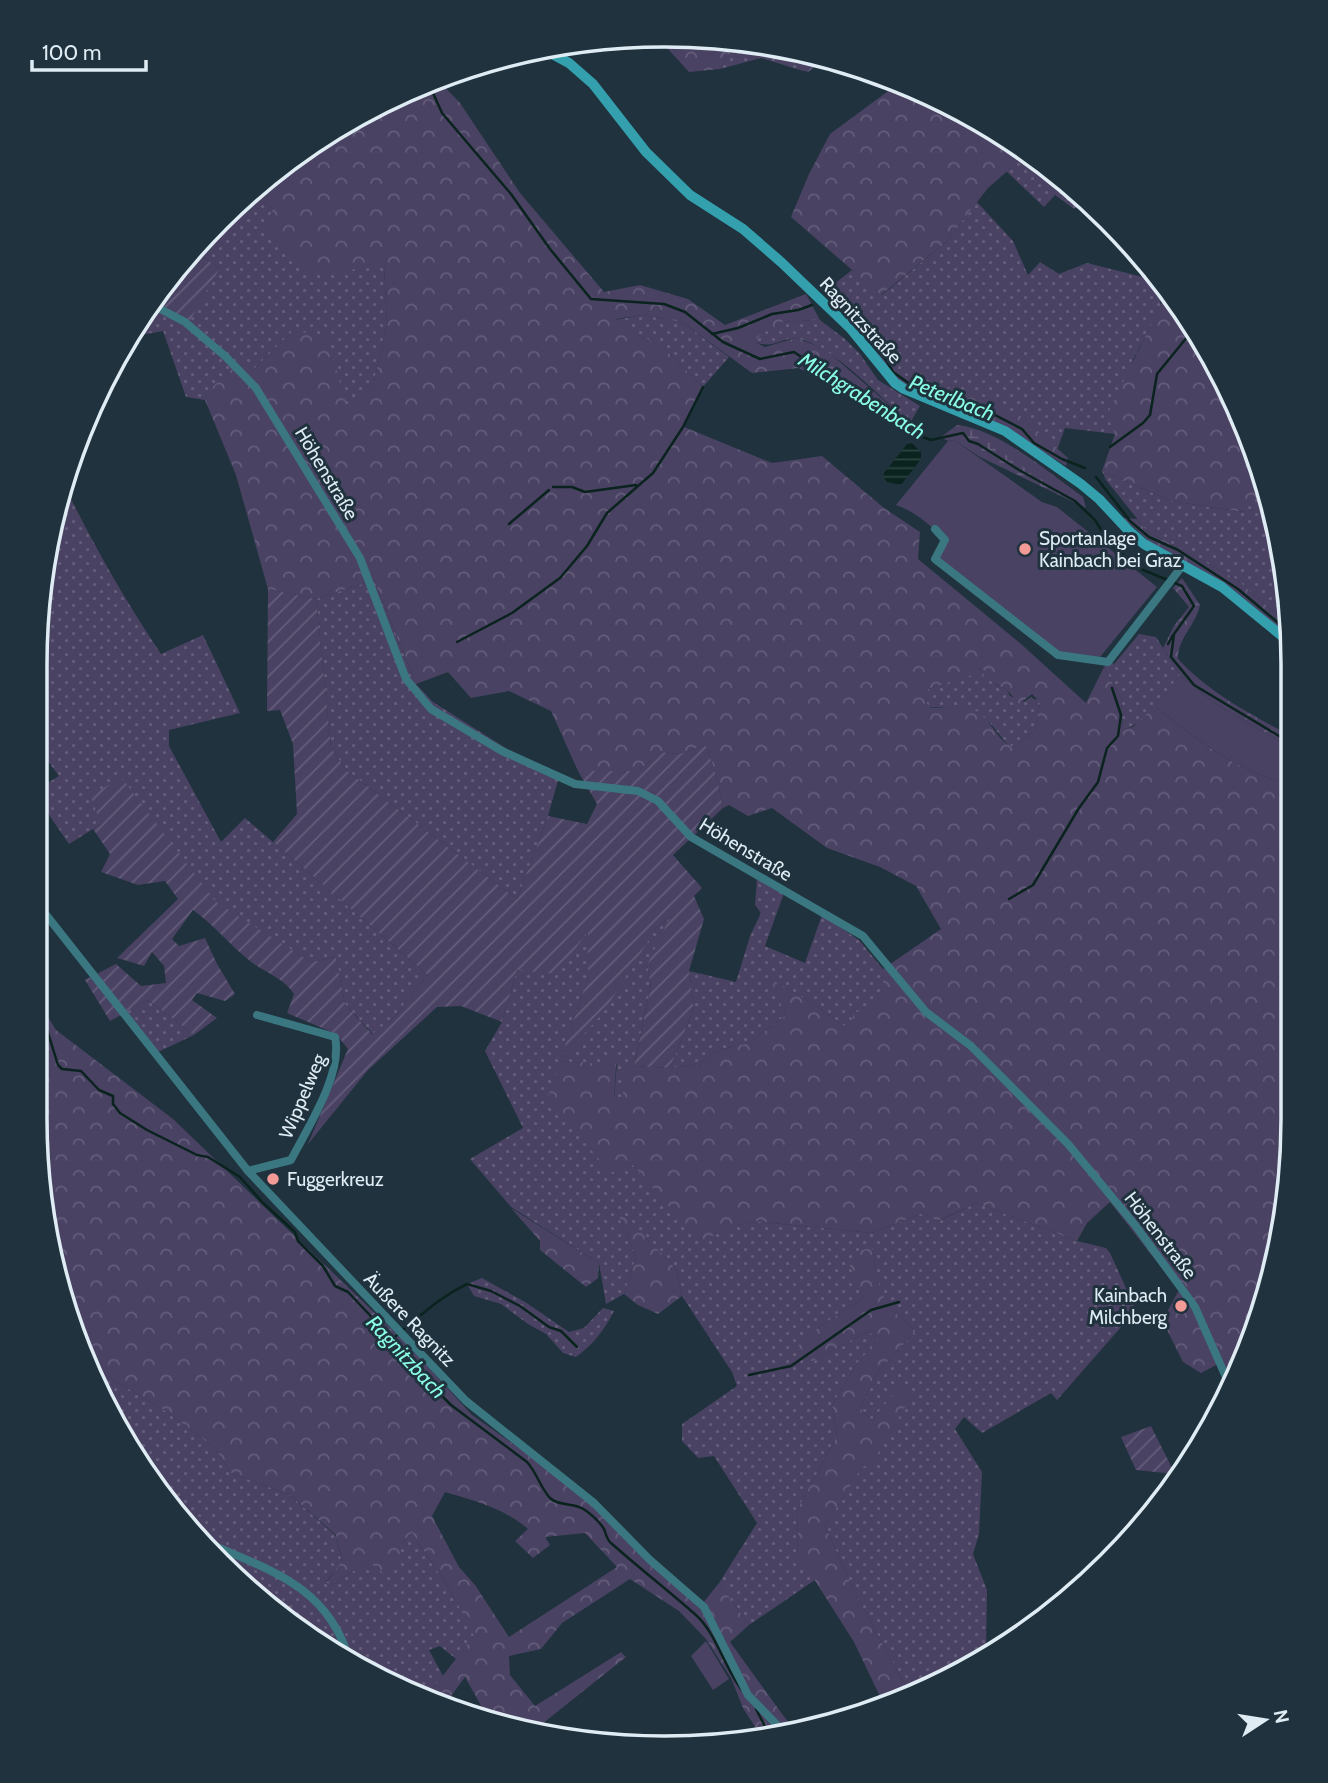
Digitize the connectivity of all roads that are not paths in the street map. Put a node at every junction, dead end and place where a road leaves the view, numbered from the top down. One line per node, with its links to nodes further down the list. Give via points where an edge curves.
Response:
1 (557, 57): 4 (main road, Ragnitzstraße, via 593,84 646,152 690,195 743,229 851,329 895,383 1005,431 1081,484 1144,544)
2 (160, 309): 9 (street, Höhenstraße, via 185,322 257,388 360,558 407,678 431,709 502,751 575,784 638,791 658,802 691,838 863,936 926,1012 971,1046 1068,1144 1195,1307)
3 (935, 529): 4 (street, via 945,540 935,559 1058,655 1108,662)
4 (1183, 565): 5 (main road, Ragnitzstraße, via 1222,587)
5 (1280, 634)
6 (47, 916): 8 (street, Äußere Ragnitz)
7 (257, 1015): 8 (street, Wippelweg, via 335,1037 338,1051 333,1074 291,1160)
8 (248, 1171): 12 (street, Äußere Ragnitz, via 466,1401 594,1503 704,1607 748,1695)
9 (1225, 1374)
10 (222, 1549): 11 (street, via 270,1569 308,1594 336,1624)
11 (344, 1646)
12 (777, 1725)

